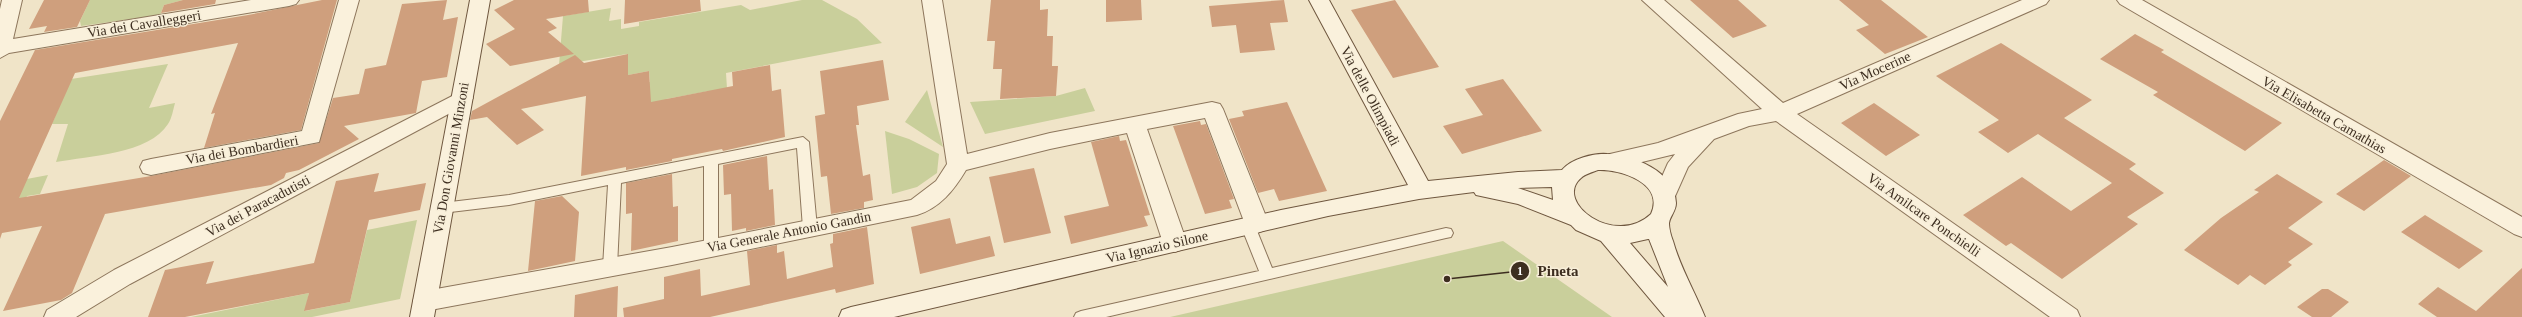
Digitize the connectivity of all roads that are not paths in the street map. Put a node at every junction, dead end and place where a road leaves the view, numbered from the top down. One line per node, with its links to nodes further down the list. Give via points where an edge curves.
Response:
1 (12, 0): 11 (street)
2 (289, 0): 10 (street, Via dei Cavalleggeri)
3 (349, 0): 19 (street, Via dei Bombardieri, via 312,137)
4 (480, 0): 12 (street, Via Don Giovanni Minzoni)
5 (932, 0): 18 (street)
6 (1319, 0): 23 (street, Via delle Olimpiadi)
7 (1652, 0): 13 (street, Via Amilcare Ponchielli)
8 (2039, 0): 13 (street, Via Mocerine)
9 (2127, 0): 30 (street, Via Elisabetta Camathias)
10 (248, 3): 11 (street, Via dei Cavalleggeri)
11 (1, 49)
12 (462, 98): 25 (street, Via Don Giovanni Minzoni); 38 (street, Via dei Paracadutisti, via 122,277)
13 (1780, 113): 15 (street, Via Mocerine, via 1746,118); 43 (street, Via Amilcare Ponchielli)
14 (1135, 126): 18 (street, via 1050,141); 28 (street, via 1212,109); 33 (street)
15 (1709, 133): 17 (street, Via Mocerine, via 1662,150); 24 (street, Via Mocerine, via 1679,163)
16 (710, 160): 21 (lane); 29 (lane, via 803,142); 34 (lane)
17 (1609, 162): 20 (street, via 1583,165); 24 (street, via 1638,169 1650,177)
18 (958, 164): 29 (street, Via Generale Antonio Gandin, via 944,187 917,207)
19 (151, 167)
20 (1566, 178): 22 (street, Via Ignazio Silone); 26 (street, via 1562,188 1563,198)
21 (615, 179): 25 (lane, via 509,200); 35 (lane)
22 (1464, 185): 23 (street, Via Ignazio Silone); 26 (street, Via Ignazio Silone, via 1522,197)
23 (1423, 192): 28 (street, Via Ignazio Silone)
24 (1664, 197): 27 (street, via 1665,207)
25 (442, 208): 37 (street, Via Don Giovanni Minzoni)
26 (1575, 218): 32 (street, via 1596,231)
27 (1658, 223): 32 (street, via 1637,234); 42 (street, via 1661,241)
28 (1252, 225): 33 (street, Via Ignazio Silone); 36 (lane)
29 (810, 228): 34 (street, Via Generale Antonio Gandin)
30 (2522, 228)
31 (1446, 233): 36 (lane)
32 (1608, 234): 41 (street)
33 (1175, 243): 39 (street, Via Ignazio Silone)
34 (711, 248): 35 (street, Via Generale Antonio Gandin)
35 (610, 267): 37 (street, Via Generale Antonio Gandin)
36 (1267, 274): 40 (lane)
37 (423, 309)
38 (56, 317)
39 (851, 317)
40 (1081, 317)
41 (1680, 317)
42 (1693, 317)
43 (2068, 317)

